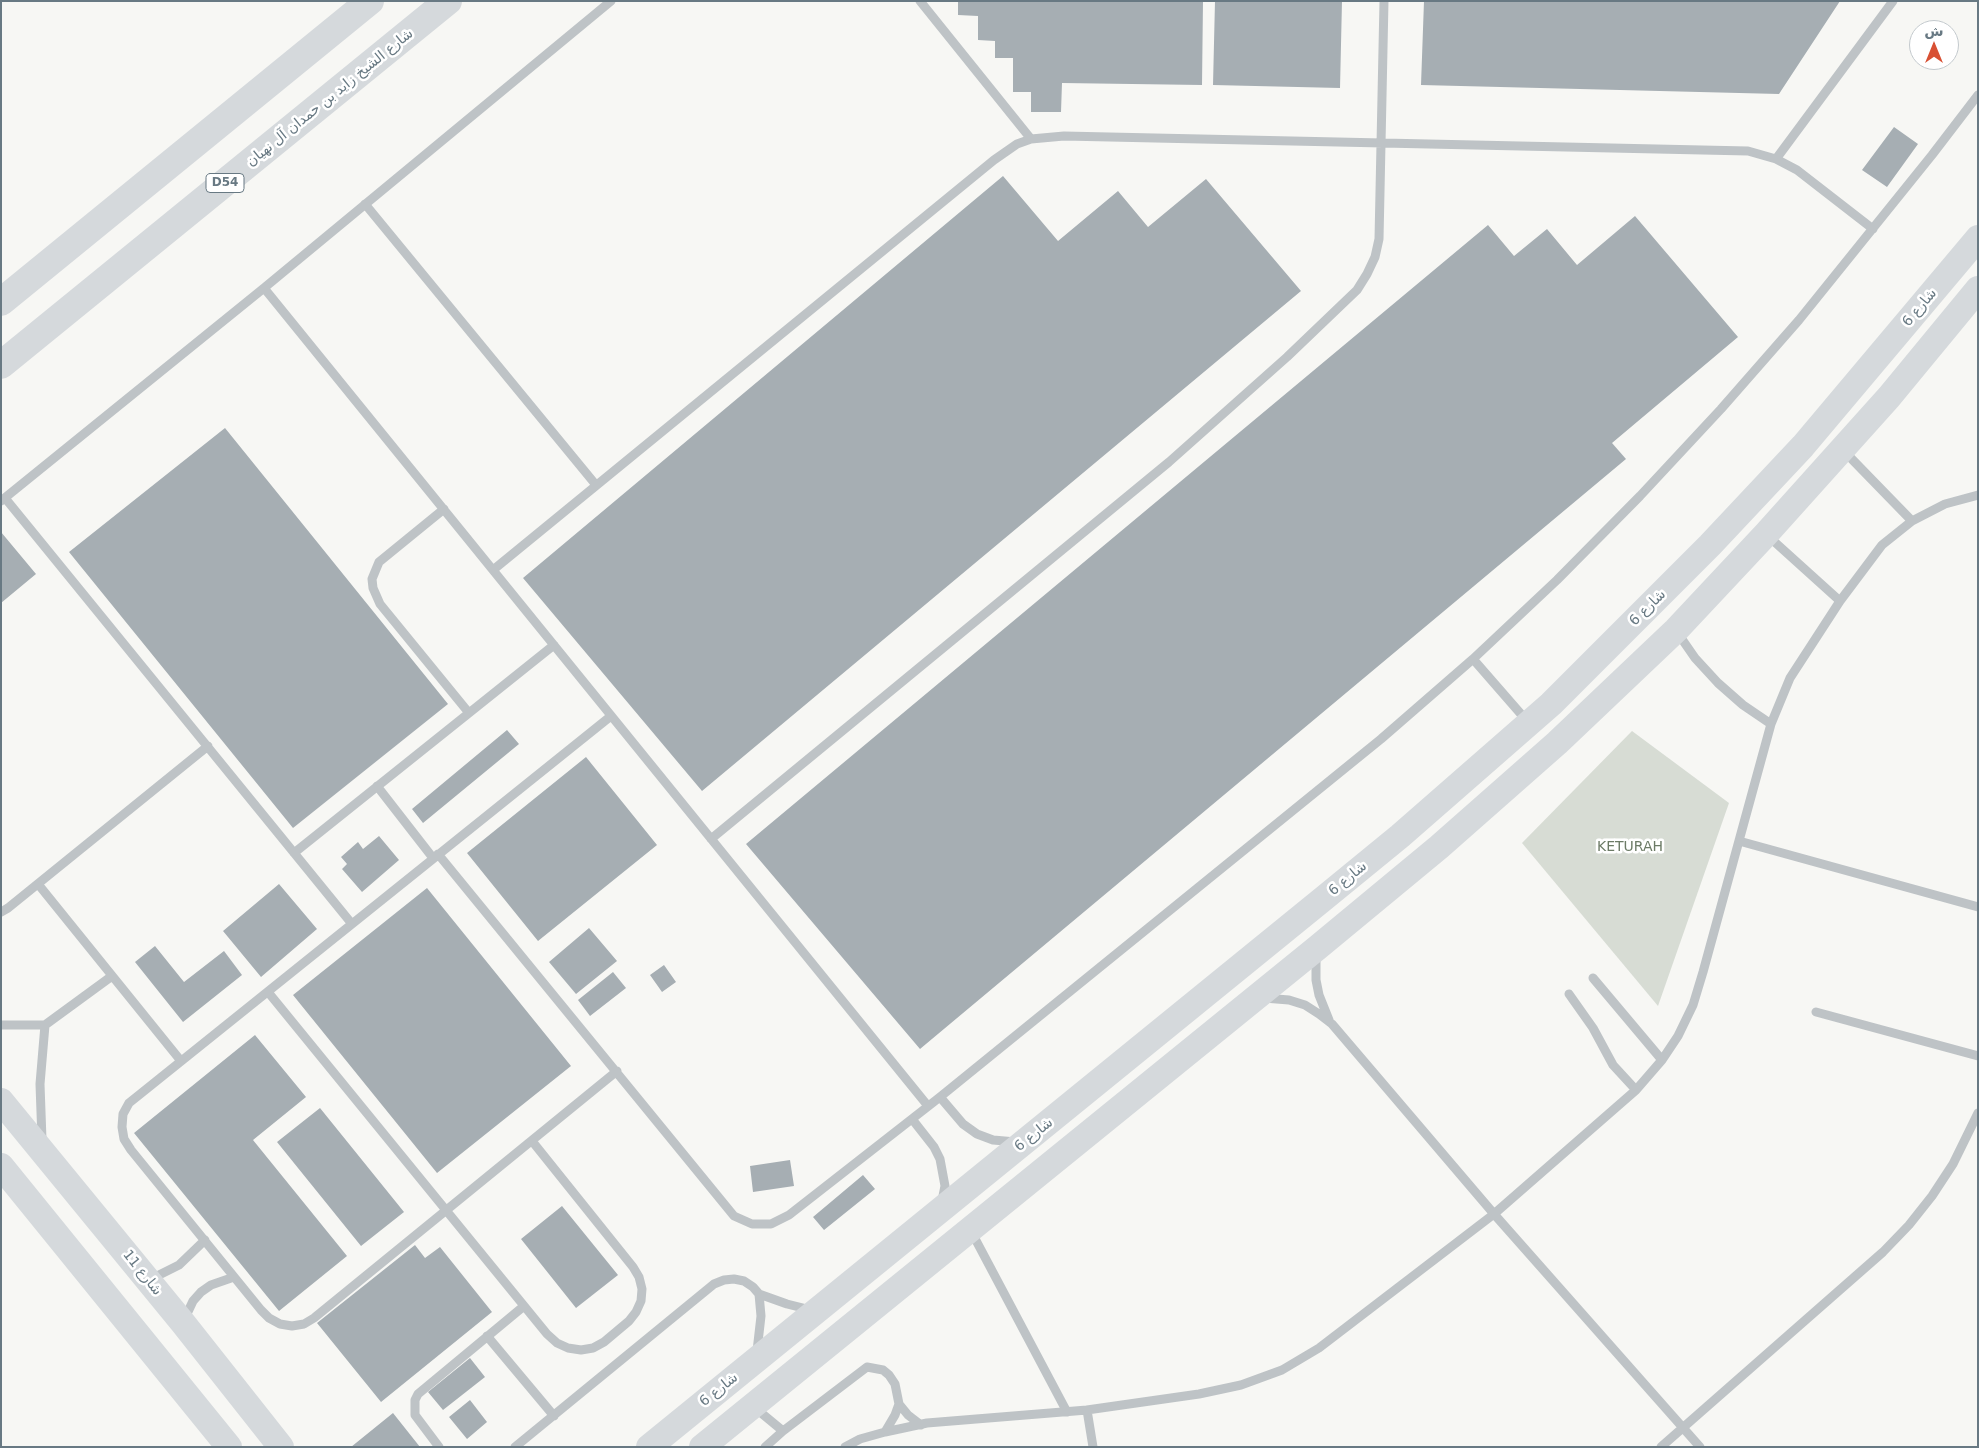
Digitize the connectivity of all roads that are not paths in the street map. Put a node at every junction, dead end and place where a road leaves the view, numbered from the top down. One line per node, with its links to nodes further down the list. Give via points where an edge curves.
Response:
1 (370, 1): 16 (main road)
2 (448, 1): 17 (main road, شارع الشيخ زايد بن حمدان آل نهيان / D54)
3 (611, 1): 11 (lane)
4 (920, 1): 8 (lane)
5 (1384, 1): 9 (lane)
6 (1893, 1): 10 (lane)
7 (1978, 95): 12 (lane)
8 (1031, 139): 9 (lane, via 1064,136); 19 (lane, via 1017,144 994,160)
9 (1381, 142): 10 (lane, via 1733,151); 36 (lane, via 1379,239 1375,257 1362,282 1344,304 1169,462)
10 (1776, 159): 12 (lane, via 1796,170)
11 (365, 204): 14 (lane); 19 (lane)
12 (1873, 228): 29 (lane, via 1721,409 1557,580)
13 (1971, 246): 15 (street, via 1966,274); 32 (street, شارع 6, via 1809,439 1755,498 1630,626)
14 (264, 288): 21 (lane); 22 (lane)
15 (1977, 293): 18 (street)
16 (1, 302)
17 (1, 365)
18 (1843, 450): 23 (lane); 24 (street)
19 (596, 486): 25 (lane)
20 (1978, 495): 23 (lane, via 1945,504)
21 (3, 499): 34 (lane)
22 (444, 509): 25 (lane); 30 (lane, via 379,562 372,579 373,588 380,604)
23 (1912, 521): 26 (lane, via 1882,545)
24 (1766, 534): 26 (lane); 27 (street)
25 (493, 570): 28 (lane)
26 (1840, 601): 33 (lane, via 1790,678)
27 (1676, 630): 33 (lane, via 1718,683); 44 (street, via 1505,790)
28 (554, 645): 30 (lane); 31 (lane)
29 (1473, 659): 32 (lane); 59 (lane, via 1381,738)
30 (469, 713): 35 (lane)
31 (611, 716): 36 (lane); 39 (lane)
32 (1529, 723): 65 (street, شارع 6, via 1400,836)
33 (1770, 724): 37 (lane)
34 (208, 746): 38 (lane); 40 (lane)
35 (377, 786): 38 (lane); 39 (lane)
36 (712, 839): 61 (lane)
37 (1739, 841): 41 (lane); 55 (lane, via 1693,1005)
38 (294, 853): 43 (lane)
39 (436, 856): 43 (lane); 57 (lane)
40 (38, 884): 42 (lane); 45 (lane)
41 (1978, 907)
42 (1, 912)
43 (352, 924): 47 (lane)
44 (1317, 948): 49 (street); 51 (lane, via 1316,980 1324,1010)
45 (112, 976): 53 (lane); 56 (lane)
46 (1593, 978): 55 (lane)
47 (268, 992): 56 (lane); 68 (lane)
48 (1570, 994): 58 (lane, via 1613,1064)
49 (1256, 998): 51 (lane, via 1273,997 1305,1005); 71 (street)
50 (1816, 1012): 54 (lane)
51 (1332, 1024): 70 (lane)
52 (1, 1025): 53 (lane)
53 (45, 1025): 66 (lane, via 40,1084)
54 (1978, 1056)
55 (1662, 1060): 58 (lane)
56 (181, 1061): 72 (lane, via 130,1103 123,1114 122,1127 124,1139 132,1150)
57 (617, 1071): 63 (lane, via 719,1199 734,1216 752,1224 771,1224 789,1215); 64 (lane)
58 (1636, 1090): 70 (lane)
59 (940, 1097): 61 (lane); 65 (lane, via 963,1124 977,1134 993,1140)
60 (1, 1101): 66 (street, شارع 11)
61 (928, 1106): 63 (lane)
62 (1978, 1112): 87 (lane, via 1953,1164 1909,1225 1883,1252)
63 (912, 1118): 69 (lane, via 940,1159 945,1186)
64 (532, 1141): 68 (lane); 76 (lane, via 632,1267 642,1289 641,1301 629,1322 604,1342 581,1350 557,1343)
65 (1026, 1142): 69 (street, شارع 6)
66 (42, 1151): 74 (street, شارع 11)
67 (1, 1166): 90 (street)
68 (446, 1211): 73 (lane, via 304,1324 280,1324 269,1318); 76 (lane)
69 (938, 1212): 77 (street, شارع 6)
70 (1494, 1214): 83 (lane, via 1354,1323 1282,1370 1241,1385 1199,1394); 87 (lane)
71 (970, 1230): 82 (street); 84 (lane)
72 (205, 1240): 73 (lane); 74 (lane, via 179,1265)
73 (234, 1276): 78 (lane, via 201,1292)
74 (148, 1281): 78 (street, شارع 11)
75 (759, 1294): 77 (lane); 80 (lane, via 761,1316); 85 (lane, via 744,1281 734,1279 714,1284)
76 (524, 1306): 79 (lane)
77 (816, 1310): 80 (street, شارع 6)
78 (183, 1323): 91 (street, شارع 11)
79 (487, 1336): 85 (lane); 92 (lane, via 423,1388 414,1400 415,1415)
80 (755, 1361): 94 (street, شارع 6)
81 (899, 1404): 86 (lane); 88 (lane, via 895,1384 889,1375 882,1370 867,1368); 89 (lane)
82 (753, 1406): 88 (lane); 95 (street)
83 (1087, 1410): 84 (lane); 98 (lane)
84 (1067, 1412): 86 (lane)
85 (554, 1416): 93 (lane)
86 (921, 1425): 89 (lane)
87 (1683, 1428): 99 (lane); 100 (lane)
88 (783, 1431): 96 (lane)
89 (885, 1432): 97 (lane)
90 (229, 1447)
91 (281, 1447)
92 (439, 1447)
93 (515, 1447)
94 (649, 1447)
95 (702, 1447)
96 (764, 1447)
97 (845, 1447)
98 (1093, 1447)
99 (1661, 1447)
100 (1700, 1447)

